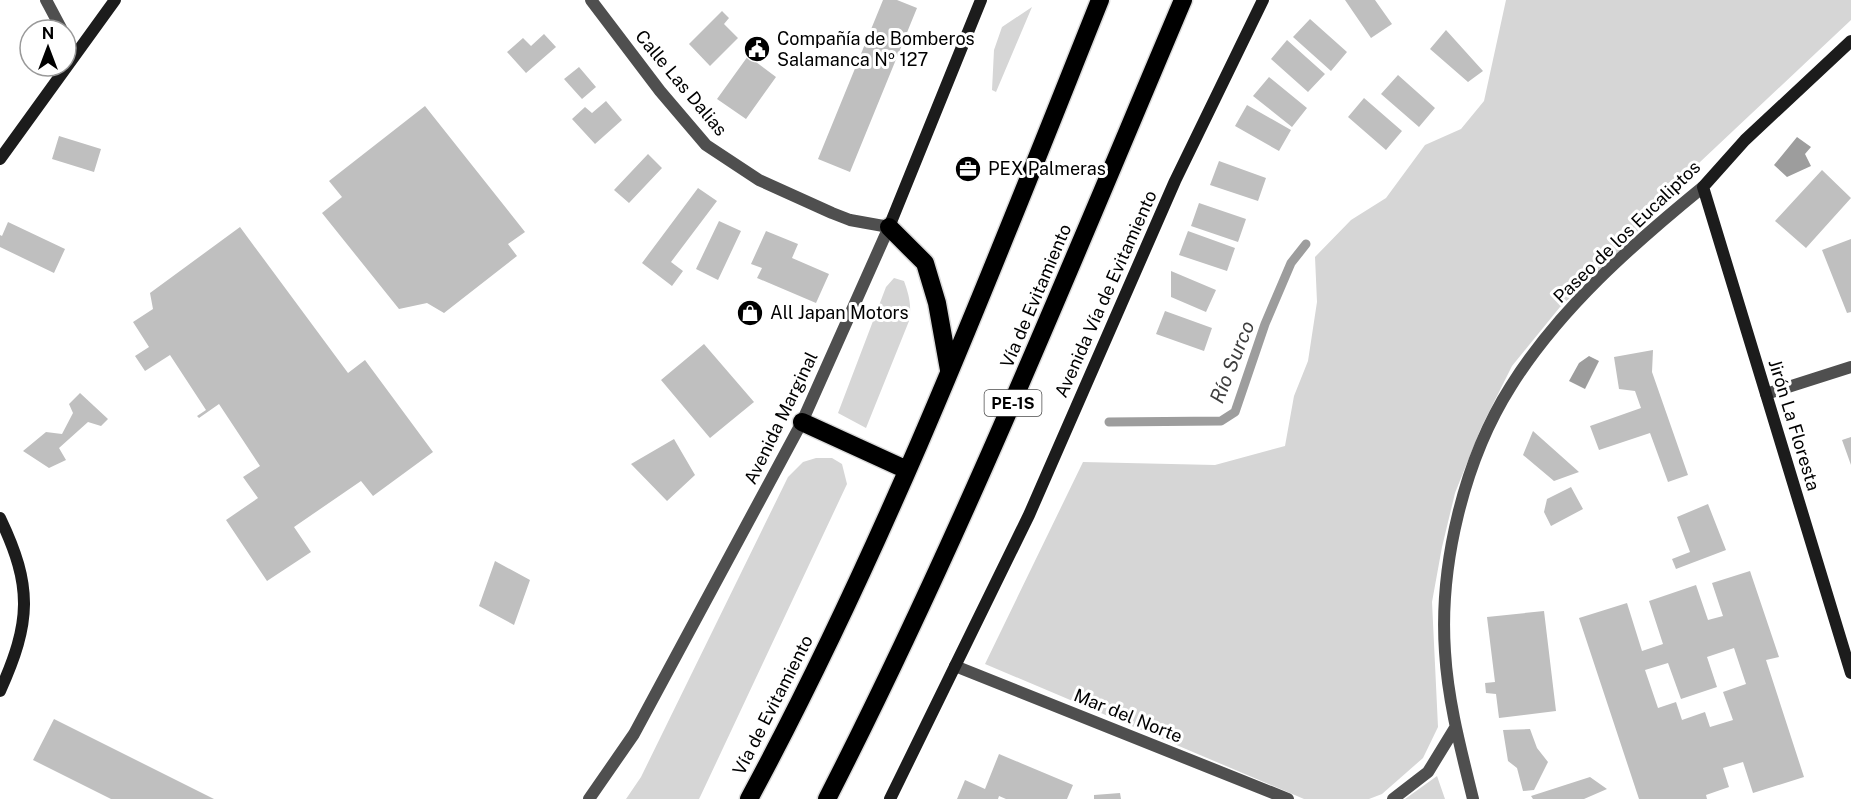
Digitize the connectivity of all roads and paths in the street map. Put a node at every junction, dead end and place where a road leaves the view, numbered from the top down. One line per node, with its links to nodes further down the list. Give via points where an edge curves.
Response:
1 (46, 0): 8 (street)
2 (115, 0): 10 (street)
3 (591, 0): 14 (street, Calle Las Dalias, via 706,146 759,180 832,213)
4 (981, 0): 14 (street, Avenida Marginal)
5 (1100, 0): 16 (highway, Vía de Evitamiento)
6 (1183, 0): 27 (highway, Vía de Evitamiento / PE-1S, via 990,459 933,585)
7 (1263, 0): 21 (street, Avenida Vía de Evitamiento, via 1175,181 1029,515)
8 (56, 18)
9 (1851, 41): 13 (street, Paseo de los Eucaliptos, via 1745,140)
10 (78, 50)
11 (58, 78): 12 (street)
12 (0, 159)
13 (1703, 187): 17 (street, Jirón La Floresta); 24 (street, Paseo de los Eucaliptos, via 1640,239 1546,337 1510,386 1493,419 1467,483 1451,546 1444,651)
14 (890, 227): 16 (highway, via 925,263 937,303); 18 (street, Avenida Marginal)
15 (1851, 367): 17 (street)
16 (949, 371): 19 (highway, Vía de Evitamiento)
17 (1766, 394): 22 (street, Jirón La Floresta)
18 (802, 422): 19 (highway); 25 (street, Avenida Marginal, via 634,734)
19 (907, 470): 26 (highway, Vía de Evitamiento, via 810,681)
20 (0, 518): 23 (street, via 24,581 25,618)
21 (956, 666): 28 (street, Avenida Vía de Evitamiento); 29 (street, Mar del Norte)
22 (1851, 673)
23 (0, 691)
24 (1455, 728): 30 (street, via 1428,772); 31 (street, Paseo de los Eucaliptos)
25 (589, 799)
26 (749, 799)
27 (826, 799)
28 (890, 799)
29 (1288, 799)
30 (1392, 799)
31 (1473, 799)

